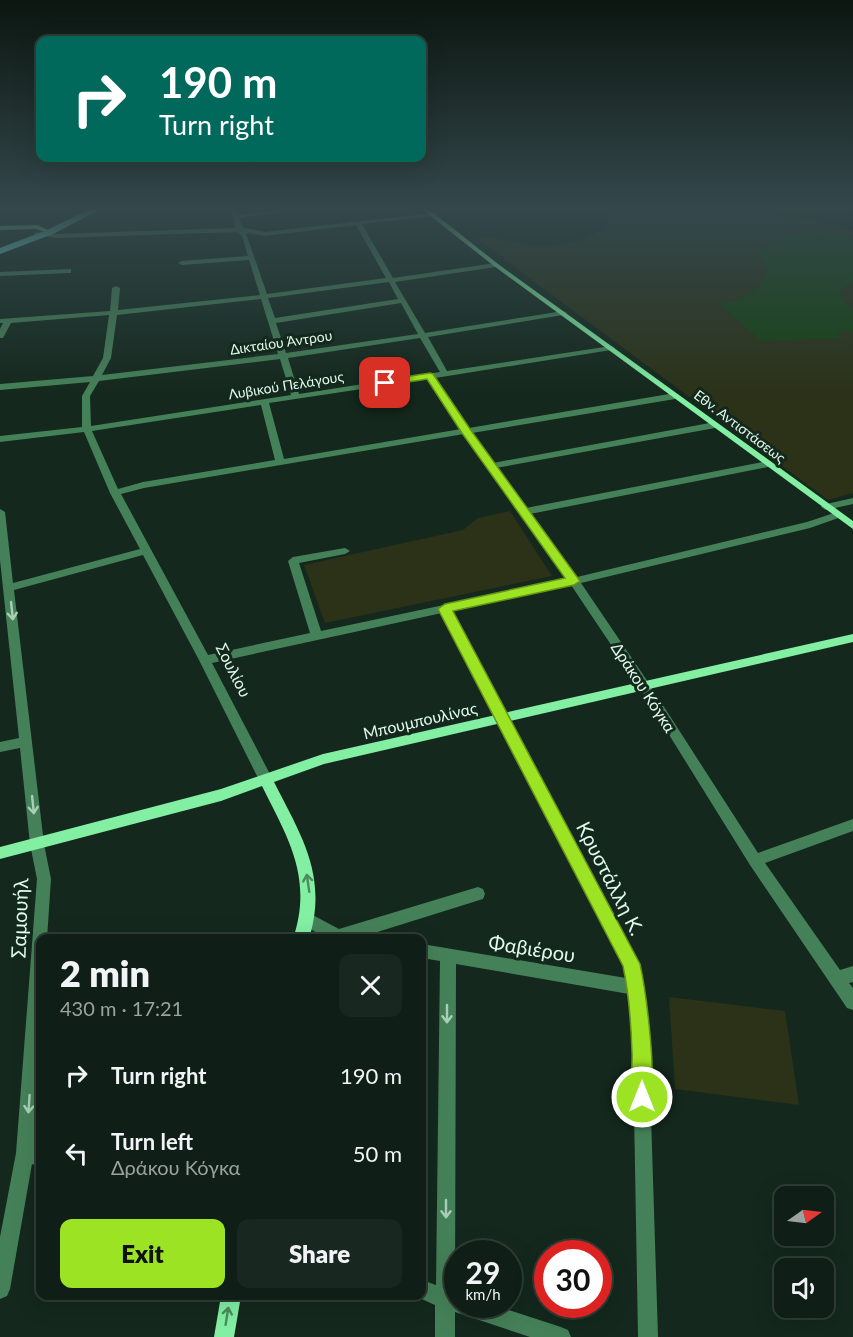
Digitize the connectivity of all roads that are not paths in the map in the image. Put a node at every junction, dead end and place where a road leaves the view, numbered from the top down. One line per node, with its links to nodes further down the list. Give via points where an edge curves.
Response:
1 (256, 269): 9 (street)
2 (385, 269): 7 (street)
3 (465, 269): 7 (street)
4 (502, 269): 11 (street, Εθν. Αντιστάσεως)
5 (68, 271): 6 (street)
6 (0, 274)
7 (391, 280): 9 (street); 10 (street)
8 (116, 288): 12 (street)
9 (265, 298): 12 (street); 14 (street)
10 (402, 301): 14 (street); 15 (street)
11 (564, 313): 15 (street, Δικταίου Άντρου); 17 (street, Εθν. Αντιστάσεως)
12 (112, 314): 13 (street); 21 (street, via 107,358)
13 (4, 321): 16 (street)
14 (272, 321): 18 (street)
15 (423, 335): 18 (street, Δικταίου Άντρου); 19 (street)
16 (0, 336)
17 (611, 348): 19 (street, Λυβικού Πελάγους); 23 (street, Εθν. Αντιστάσεως)
18 (283, 356): 21 (street, Δικταίου Άντρου); 24 (street)
19 (445, 374): 20 (street, Λυβικού Πελάγους)
20 (430, 376): 24 (street, Λυβικού Πελάγους); 28 (street, Δράκου Κόγκα)
21 (93, 380): 22 (street, Δικταίου Άντρου); 27 (street, via 86,396)
22 (0, 387)
23 (675, 396): 26 (street, Εθν. Αντιστάσεως); 28 (street)
24 (297, 397): 25 (street, Λυβικού Πελάγους)
25 (264, 402): 27 (street, Λυβικού Πελάγους); 30 (street)
26 (715, 424): 31 (street, Εθν. Αντιστάσεως); 32 (street)
27 (87, 429): 29 (street, Λυβικού Πελάγους); 33 (street, Σουλίου)
28 (465, 430): 30 (street); 32 (street, Δράκου Κόγκα)
29 (0, 439)
30 (280, 463): 33 (street, via 143,485)
31 (768, 464): 35 (street, Εθν. Αντιστάσεως); 37 (street)
32 (490, 466): 37 (street, Δράκου Κόγκα)
33 (115, 494): 40 (street, Σουλίου)
34 (853, 501): 35 (street)
35 (826, 507): 38 (street, Εθν. Αντιστάσεως)
36 (0, 512): 43 (street, Σαμουήλ)
37 (524, 512): 42 (street, Δράκου Κόγκα)
38 (837, 515): 39 (street, Εθν. Αντιστάσεως); 42 (street, via 810,525)
39 (853, 526)
40 (147, 551): 43 (street); 47 (street, Σουλίου)
41 (345, 551): 45 (street, via 293,561)
42 (574, 581): 44 (street); 48 (street, Δράκου Κόγκα)
43 (9, 588): 50 (street, Σαμουήλ, one-way to 50)
44 (445, 609): 45 (street); 49 (street, Κρυστάλλη Κ.)
45 (317, 636): 47 (street)
46 (853, 638): 48 (street, Μπουμπουλίνας)
47 (205, 660): 52 (street, Σουλίου)
48 (644, 685): 49 (street, Μπουμπουλίνας); 56 (street, Δράκου Κόγκα)
49 (504, 719): 52 (street, Μπουμπουλίνας, via 323,759); 67 (street, Κρυστάλλη Κ., via 619,938)
50 (27, 741): 51 (street); 54 (street, Σαμουήλ, one-way to 54)
51 (0, 747)
52 (265, 778): 54 (street, Μπουμπουλίνας, via 221,795); 58 (street, Σουλίου, one-way to 52, via 310,882 298,846)
53 (853, 825): 56 (street)
54 (37, 844): 55 (street, Μπουμπουλίνας); 59 (street, Σαμουήλ, one-way to 59, via 44,879)
55 (0, 853)
56 (755, 860): 66 (street, Δράκου Κόγκα)
57 (478, 894): 62 (street)
58 (309, 920): 60 (street, Σουλίου); 61 (street)
59 (42, 934)
60 (303, 934)
61 (336, 934)
62 (356, 934)
63 (426, 952): 64 (street, Φαβιέρου)
64 (448, 956): 67 (street, Φαβιέρου); 71 (street, one-way to 71)
65 (853, 974): 66 (street)
66 (837, 978): 68 (street, Δράκου Κόγκα)
67 (636, 987): 81 (street, Κρυστάλλη Κ., via 642,1053)
68 (853, 1002)
69 (36, 1080): 70 (street, Σαμουήλ, one-way to 70)
70 (33, 1156): 72 (street, Σαμουήλ)
71 (454, 1240)
72 (0, 1289)
73 (426, 1292): 74 (street)
74 (444, 1299)
75 (230, 1300): 78 (street, one-way to 75)
76 (451, 1318): 79 (street)
77 (502, 1318): 80 (street)
78 (224, 1337)
79 (445, 1337)
80 (561, 1337)
81 (648, 1337)

